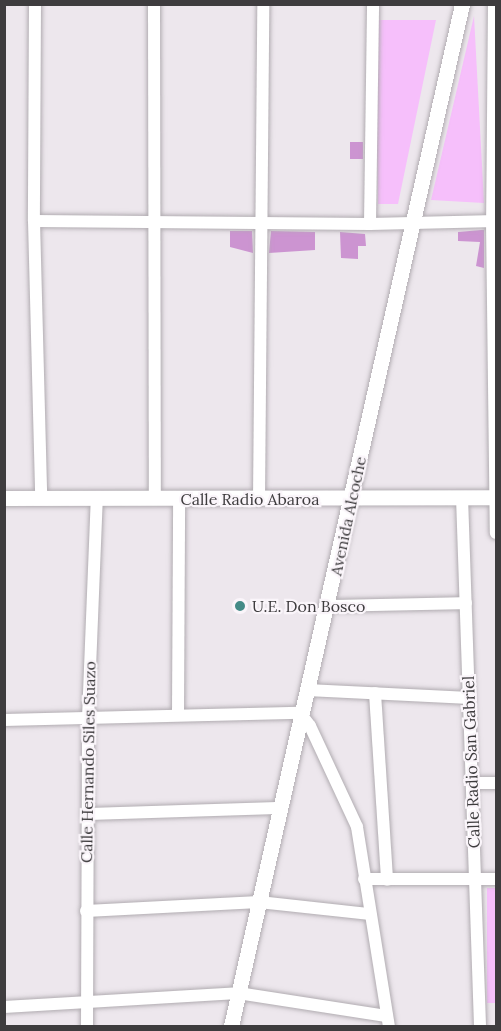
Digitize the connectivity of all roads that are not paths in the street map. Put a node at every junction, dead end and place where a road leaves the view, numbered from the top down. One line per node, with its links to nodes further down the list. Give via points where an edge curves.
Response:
1 (35, 4): 8 (street)
2 (154, 4): 10 (street)
3 (263, 4): 11 (street)
4 (373, 4): 12 (street)
5 (462, 4): 7 (street, Avenida Alcoche)
6 (495, 4): 9 (street)
7 (413, 220): 9 (street); 12 (street); 21 (street, Avenida Alcoche)
8 (34, 221): 10 (street); 13 (street)
9 (494, 221): 15 (street)
10 (155, 222): 11 (street); 18 (street)
11 (262, 223): 12 (street); 20 (street)
12 (370, 224)
13 (41, 496): 16 (street, Calle Radio Abaroa); 17 (street, Calle Radio Abaroa)
14 (462, 497): 15 (street, Calle Radio Abaroa); 21 (street, Calle Radio Abaroa); 23 (street, Calle Radio San Gabriel)
15 (496, 497): 22 (street)
16 (4, 498)
17 (97, 498): 18 (street, Calle Radio Abaroa); 30 (street, Calle Hernando Siles Suazo)
18 (155, 498): 19 (street, Calle Radio Abaroa)
19 (180, 499): 20 (street, Calle Radio Abaroa); 29 (street)
20 (260, 500): 21 (street, Calle Radio Abaroa)
21 (351, 500): 24 (street, Avenida Alcoche)
22 (496, 533)
23 (465, 603): 24 (street); 27 (street, Calle Radio San Gabriel)
24 (328, 606): 25 (street, Avenida Alcoche)
25 (308, 690): 26 (street); 28 (street, Avenida Alcoche)
26 (375, 693): 27 (street); 39 (street)
27 (468, 698): 32 (street, Calle Radio San Gabriel)
28 (300, 713): 29 (street); 34 (street, Avenida Alcoche); 36 (street, via 310,726 357,827)
29 (178, 715): 30 (street)
30 (88, 718): 31 (street); 35 (street, Calle Hernando Siles Suazo)
31 (4, 720)
32 (473, 783): 33 (street); 37 (street, Calle Radio San Gabriel)
33 (496, 783)
34 (279, 808): 35 (street); 40 (street, Avenida Alcoche)
35 (87, 814): 41 (street, Calle Hernando Siles Suazo)
36 (364, 879): 39 (street); 42 (street)
37 (474, 879): 38 (street); 39 (street); 49 (street, Calle Radio San Gabriel)
38 (496, 879)
39 (387, 880)
40 (259, 902): 41 (street); 42 (street); 43 (street, Avenida Alcoche)
41 (86, 911): 44 (street, Calle Hernando Siles Suazo)
42 (370, 914): 46 (street)
43 (238, 993): 44 (street); 46 (street); 48 (street, Avenida Alcoche)
44 (87, 1005): 45 (street); 47 (street, Calle Hernando Siles Suazo)
45 (4, 1007)
46 (387, 1021)
47 (87, 1026)
48 (231, 1026)
49 (480, 1026)

